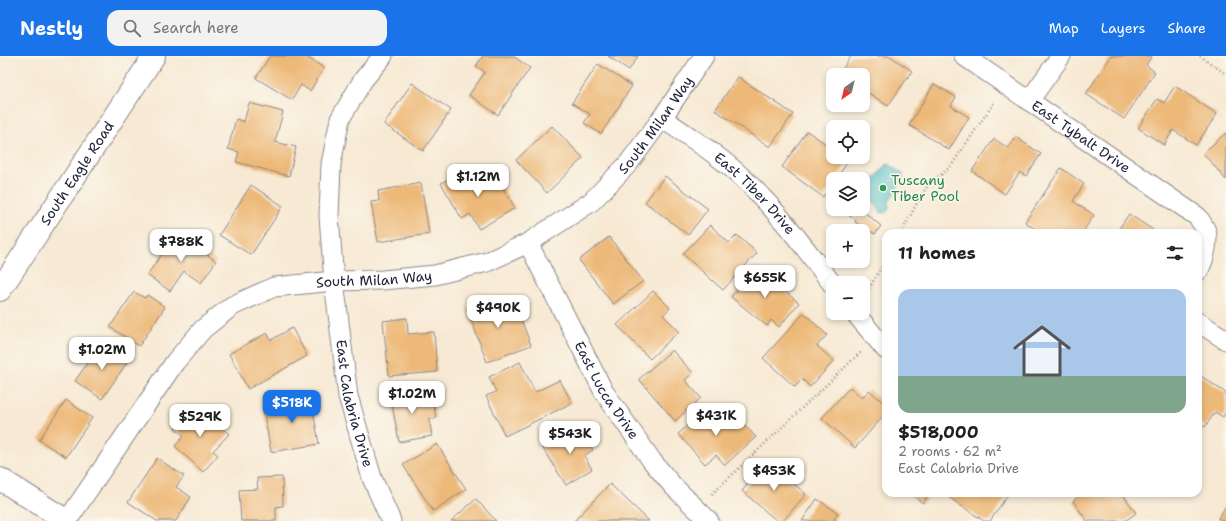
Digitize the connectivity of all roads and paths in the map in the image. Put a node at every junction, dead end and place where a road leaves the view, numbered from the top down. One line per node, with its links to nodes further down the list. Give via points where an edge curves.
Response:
1 (154, 56): 18 (main road, South Eagle Road)
2 (383, 56): 16 (street, East Calabria Drive, via 362,80 340,119 331,164 329,216)
3 (704, 56): 10 (street, South Milan Way)
4 (964, 56): 9 (street, East Tybalt Drive)
5 (1061, 56): 9 (street)
6 (1200, 56): 7 (path)
7 (1226, 74)
8 (995, 101): 11 (path, via 952,166 932,180)
9 (1029, 101): 13 (street, East Tybalt Drive, via 1198,217 1206,231)
10 (662, 118): 12 (street, South Milan Way, via 628,164 591,202); 15 (street, East Tiber Drive, via 708,150 746,182 790,230)
11 (903, 229)
12 (528, 243): 16 (street, South Milan Way, via 488,262 435,276); 28 (street, East Lucca Drive, via 604,392 652,461)
13 (1202, 265)
14 (882, 266): 17 (path)
15 (826, 276)
16 (334, 281): 26 (street, South Milan Way, via 274,287 232,306 203,329 175,362); 27 (street, East Calabria Drive, via 348,396 372,478)
17 (870, 287)
18 (0, 290)
19 (861, 320): 22 (street)
20 (1202, 325): 21 (street)
21 (1226, 340)
22 (882, 345)
23 (863, 351): 25 (path)
24 (0, 479): 26 (main road)
25 (712, 494)
26 (67, 521)
27 (391, 521)
28 (709, 521)

